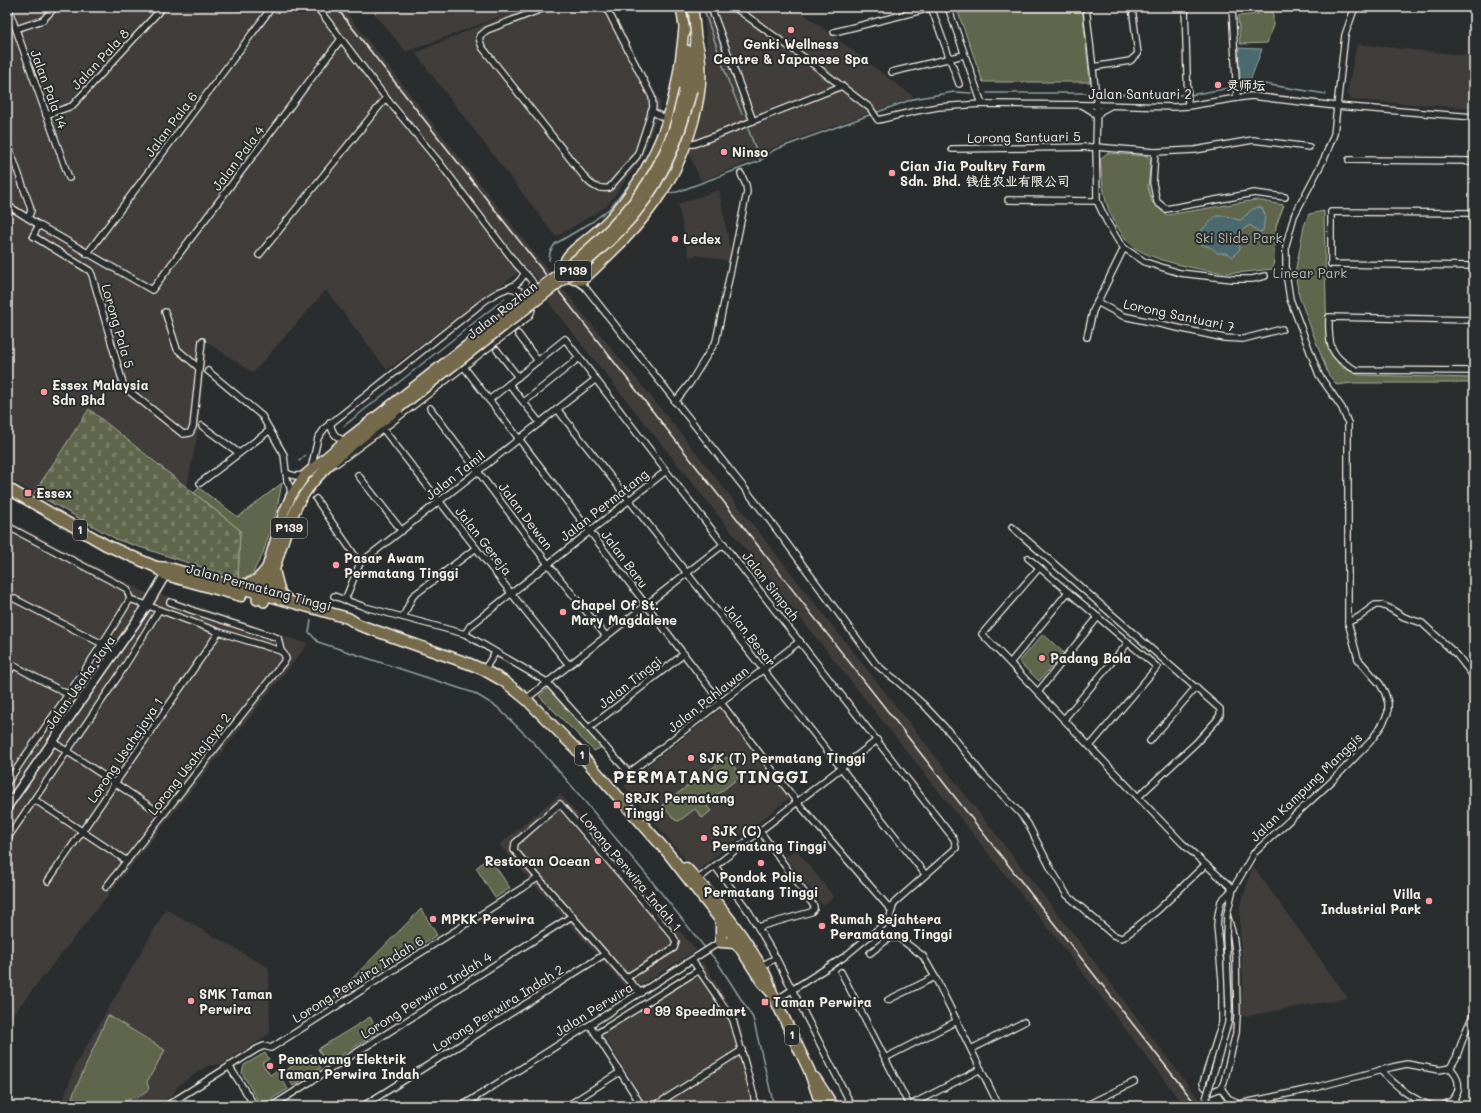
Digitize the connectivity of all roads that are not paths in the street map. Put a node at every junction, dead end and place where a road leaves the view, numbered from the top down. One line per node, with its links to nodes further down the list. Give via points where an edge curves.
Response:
1 (8, 7): 20 (street, Jalan Pala 14)
2 (55, 7): 20 (street, via 43,20)
3 (163, 7): 40 (street, Jalan Pala 8, via 72,106)
4 (272, 7): 63 (street, Jalan Pala 6)
5 (317, 7): 22 (street)
6 (547, 7): 39 (street, via 487,30 479,38 482,47 593,187 609,188 637,156)
7 (606, 7): 39 (street, via 652,97)
8 (681, 7): 19 (main road, Jalan Rozhan / P139)
9 (693, 7): 23 (main road, Jalan Rozhan / P139)
10 (713, 7): 44 (street)
11 (734, 7): 29 (street)
12 (931, 7): 21 (street); 25 (street)
13 (948, 7): 24 (street)
14 (1086, 7): 26 (street)
15 (1132, 7): 26 (street, via 1138,54 1130,60)
16 (1185, 7): 34 (street)
17 (1232, 7): 31 (street)
18 (1355, 7): 38 (street, Jalan Kampung Manggis, via 1345,35)
19 (684, 28): 30 (main road, Jalan Rozhan / P139); 43 (main road, via 676,91)
20 (16, 29): 40 (street, Jalan Pala 14)
21 (834, 32)
22 (341, 38): 32 (street); 63 (street, Jalan Pala 4, via 152,290)
23 (696, 38): 30 (main road, Jalan Rozhan / P139); 46 (main road, via 701,61 700,84)
24 (964, 55): 25 (street); 33 (street)
25 (950, 58): 27 (street); 28 (street)
26 (1093, 67): 36 (street)
27 (892, 72)
28 (959, 84)
29 (842, 86): 33 (street, Jalan Santuari 2, via 870,108 877,118 938,107); 44 (street)
30 (688, 90): 92 (main road, Jalan Rozhan / P139, bridge, via 679,138 668,163 643,204 620,231 591,258)
31 (1237, 95): 34 (street, Jalan Santuari 2); 38 (street, Jalan Santuari 2)
32 (386, 98): 64 (street); 66 (street, via 439,162)
33 (982, 104): 35 (street, Jalan Santuari 2)
34 (1188, 104): 37 (street, Jalan Santuari 2, via 1150,107)
35 (1082, 105): 36 (street, Jalan Santuari 2); 41 (street)
36 (1097, 105): 37 (street, Jalan Santuari 2); 41 (street)
37 (1111, 105): 41 (street)
38 (1336, 106): 42 (street, Jalan Santuari 2); 145 (street, Jalan Kampung Manggis, via 1334,134 1294,216 1286,245 1286,273 1290,299 1319,375 1342,408 1348,423)
39 (651, 111): 43 (street)
40 (46, 115): 54 (street, Jalan Pala 14)
41 (1097, 116): 47 (street)
42 (1474, 117)
43 (668, 120): 68 (main road, via 654,156 636,186 606,224 565,260 565,271)
44 (753, 121): 46 (street, via 694,144)
45 (7, 141): 60 (street, via 30,206)
46 (686, 144): 68 (main road, via 658,198 642,220 587,276 582,280)
47 (1096, 147): 49 (street, Lorong Santuari 5); 50 (street, Lorong Santuari 5); 57 (street)
48 (1309, 148): 50 (street, Lorong Santuari 5, via 1253,140 1195,150)
49 (952, 149)
50 (1155, 152): 55 (street, via 1153,183 1158,202 1166,209 1254,193)
51 (1349, 160): 52 (street)
52 (1474, 161)
53 (741, 174): 91 (street, via 747,192 716,341)
54 (69, 178)
55 (1285, 197)
56 (1008, 200): 57 (street)
57 (1097, 201): 62 (street)
58 (7, 205): 60 (street)
59 (1474, 213): 65 (street, via 1331,212 1331,264)
60 (28, 218): 61 (street)
61 (39, 225): 63 (street); 83 (street, Lorong Pala 5, via 33,236 90,271 124,387 183,434 190,433 193,427)
62 (1124, 248): 67 (street, via 1145,262 1180,273 1232,279); 71 (street)
63 (87, 254)
64 (259, 255)
65 (1474, 266)
66 (524, 274): 69 (street, via 519,282); 70 (street); 72 (street, via 534,286)
67 (1265, 276)
68 (575, 280): 91 (street, via 584,287)
69 (510, 288): 70 (street); 95 (street, via 496,293)
70 (521, 291): 72 (street)
71 (1097, 302): 75 (street, Lorong Santuari 7, via 1123,316 1224,338 1243,339); 77 (street)
72 (532, 303): 82 (street, via 533,309 528,317)
73 (165, 312): 83 (street, via 177,349)
74 (1474, 320): 85 (street, via 1329,317 1328,334 1332,351 1343,363 1356,370)
75 (1282, 329)
76 (518, 334): 81 (street)
77 (1087, 337)
78 (202, 341): 83 (street, Lorong Pala 5)
79 (497, 350): 86 (street)
80 (580, 358): 81 (street, Jalan Simpah, via 565,339); 87 (street, Jalan Simpah); 90 (street)
81 (538, 360): 86 (street)
82 (464, 367): 89 (street, Jalan Baru); 98 (street)
83 (199, 368)
84 (208, 371): 99 (street, via 262,416)
85 (1474, 371)
86 (518, 377): 88 (street)
87 (596, 379): 94 (street, Jalan Tamil); 103 (street, Jalan Simpah)
88 (509, 384): 89 (street); 90 (street)
89 (489, 400): 100 (street, Jalan Baru)
90 (524, 402): 96 (street)
91 (675, 402): 191 (street, via 768,518 876,664 924,705 951,734 982,775 1020,813 1067,895 1113,935 1121,938 1158,910)
92 (397, 405): 101 (main road, Jalan Rozhan / P139); 109 (main road, Jalan Rozhan / P139, via 324,469)
93 (430, 408): 105 (street, Jalan Dewan)
94 (557, 409): 96 (street, Jalan Tamil); 113 (street, Jalan Besar)
95 (330, 422): 101 (street, via 332,432); 104 (street, via 318,438)
96 (540, 423): 100 (street, Jalan Tamil)
97 (202, 426): 102 (street)
98 (383, 429): 109 (street); 114 (street, Jalan Gereja)
99 (270, 430): 102 (street); 106 (street, via 284,455)
100 (519, 439): 105 (street, Jalan Tamil); 118 (street, Jalan Baru)
101 (345, 440): 104 (main road, Jalan Rozhan / P139)
102 (239, 453): 108 (street)
103 (666, 471): 113 (street, Jalan Permatang); 119 (street, Jalan Simpah)
104 (308, 472): 106 (street, via 295,476); 111 (main road, Jalan Rozhan / P139)
105 (478, 472): 114 (street, Jalan Tamil); 123 (street, Jalan Dewan)
106 (286, 473): 111 (street)
107 (358, 475): 117 (street)
108 (200, 483)
109 (312, 483): 125 (main road, Jalan Rozhan / P139, via 301,499)
110 (7, 488): 126 (highway, Jalan Permatang Tinggi / 1, via 106,545)
111 (292, 496): 125 (main road, Jalan Rozhan / P139, via 284,512)
112 (316, 499): 122 (street)
113 (629, 500): 118 (street, Jalan Permatang); 127 (street, Jalan Besar)
114 (440, 501): 117 (street, Jalan Tamil); 120 (street, Jalan Gereja)
115 (7, 526): 134 (street, via 127,589)
116 (1012, 527): 166 (street)
117 (402, 531): 122 (street, Jalan Tamil)
118 (590, 531): 123 (street, Jalan Permatang); 138 (street, Jalan Baru)
119 (724, 544): 127 (street); 150 (street, Jalan Simpah)
120 (476, 548): 130 (street, Jalan Gereja); 142 (street, via 413,596)
121 (1028, 558): 124 (street)
122 (360, 563): 135 (street)
123 (548, 564): 130 (street, Jalan Permatang); 149 (street, Jalan Dewan)
124 (1039, 568): 129 (street); 158 (street, via 982,634)
125 (271, 569): 128 (highway, via 254,583); 133 (main road, Jalan Rozhan / P139); 136 (highway, via 280,593)
126 (167, 572): 128 (highway, Jalan Permatang Tinggi / 1); 133 (highway, Jalan Permatang Tinggi / 1); 139 (street, Jalan Usaha Jaya)
127 (687, 573): 138 (street); 162 (street, Jalan Besar)
128 (234, 587): 133 (highway, Jalan Permatang Tinggi / 1)
129 (1068, 592): 143 (street); 158 (street)
130 (511, 593): 148 (street, Jalan Permatang, via 470,626); 159 (street, Jalan Gereja)
131 (7, 595): 152 (street)
132 (334, 596): 135 (street)
133 (262, 598): 136 (highway, Jalan Permatang Tinggi / 1); 146 (highway, Jalan Permatang Tinggi / 1, via 345,624)
134 (130, 599): 139 (street); 152 (street, Jalan Usaha Jaya)
135 (345, 600): 142 (street)
136 (289, 601): 146 (highway, Jalan Permatang Tinggi / 1, via 348,618)
137 (170, 602): 141 (street)
138 (646, 605): 149 (street); 156 (street, Jalan Baru)
139 (147, 606): 140 (street); 153 (street, Jalan Usaha Jaya)
140 (160, 610): 144 (street); 177 (street, Jalan Usaha Jaya)
141 (194, 611): 144 (street); 154 (street, via 278,638)
142 (403, 617): 148 (street)
143 (1098, 617): 151 (street); 167 (street)
144 (190, 622): 147 (street)
145 (1348, 622): 164 (street, via 1381,604 1404,617 1422,623 1456,655); 198 (street, Jalan Kampung Manggis, via 1358,659 1385,693 1388,713 1370,742 1254,853)
146 (359, 625): 161 (highway, Jalan Permatang Tinggi / 1)
147 (219, 632): 154 (street); 179 (street, Lorong Usahajaya 1)
148 (465, 634): 155 (street)
149 (606, 636): 159 (street)
150 (800, 642): 162 (street, Jalan Pahlawan); 173 (street, Jalan Simpah)
151 (1128, 643): 171 (street); 176 (street, via 1156,666)
152 (102, 644): 153 (street); 168 (street, Jalan Usaha Jaya)
153 (116, 651): 175 (street, Jalan Usaha Jaya)
154 (282, 652): 185 (street, Lorong Usahajaya 2, via 286,659)
155 (495, 653): 161 (street); 165 (street)
156 (684, 654): 170 (street, Jalan Baru); 172 (street, Jalan Tinggi)
157 (7, 662): 160 (street)
158 (1010, 663): 167 (street)
159 (569, 665): 165 (street)
160 (14, 666): 163 (street); 168 (street)
161 (484, 670): 169 (highway, Jalan Permatang Tinggi / 1, via 505,682)
162 (763, 670): 170 (street, Jalan Pahlawan); 178 (street, Jalan Besar)
163 (7, 675)
164 (1474, 677)
165 (547, 682): 169 (street); 172 (street)
166 (1196, 687): 174 (street); 181 (street, via 1220,709 1220,715 1196,743)
167 (1038, 692): 171 (street)
168 (69, 695): 180 (street, Jalan Usaha Jaya)
169 (526, 699): 189 (highway, Jalan Permatang Tinggi / 1, via 576,749)
170 (721, 702): 172 (street, Jalan Pahlawan, via 629,773); 183 (street, Jalan Baru)
171 (1064, 719): 176 (street)
172 (588, 728)
173 (877, 740): 178 (street); 193 (street, Jalan Simpah, via 954,839 956,848)
174 (1150, 741)
175 (53, 742): 177 (street); 184 (street, Jalan Usaha Jaya)
176 (1090, 746): 181 (street)
177 (68, 751): 179 (street); 182 (street, Jalan Usaha Jaya)
178 (841, 768): 183 (street); 193 (street, Jalan Besar)
179 (116, 783): 185 (street); 186 (street, Lorong Usahajaya 1)
180 (7, 784)
181 (1138, 797): 191 (street)
182 (35, 800): 186 (street); 188 (street, Jalan Usaha Jaya)
183 (797, 802): 187 (street); 199 (street)
184 (7, 807)
185 (163, 815): 190 (street, Lorong Usahajaya 2)
186 (83, 832): 190 (street); 196 (street, Lorong Usahajaya 1)
187 (760, 832): 192 (street); 203 (street, via 814,909)
188 (7, 839)
189 (668, 853): 195 (highway, Jalan Permatang Tinggi / 1, via 677,857); 202 (highway, Jalan Permatang Tinggi / 1)
190 (127, 860): 197 (street, Lorong Usahajaya 2)
191 (1205, 865): 198 (street)
192 (715, 866): 195 (street); 203 (street)
193 (925, 874): 199 (street, via 894,903)
194 (538, 878): 201 (street); 215 (street, Lorong Perwira Indah 1, via 514,850 514,843 560,804 676,942 674,948); 228 (street, Lorong Perwira Indah 6, via 271,1048 264,1046)
195 (697, 880): 204 (highway, Jalan Permatang Tinggi / 1)
196 (48, 881)
197 (106, 887)
198 (1233, 889): 200 (street, Jalan Kampung Manggis); 235 (street, via 1221,901 1218,915 1222,1023 1203,1083 1211,1092)
199 (891, 910): 216 (street, via 889,920 844,957)
200 (1227, 914): 235 (street, via 1236,957 1237,1015 1236,1034); 255 (street, Jalan Kampung Manggis, bridge, via 1228,1023)
201 (572, 916): 208 (street); 241 (street, Lorong Perwira Indah 4)
202 (721, 920): 204 (highway, Jalan Permatang Tinggi / 1); 205 (highway)
203 (758, 927): 209 (street)
204 (735, 932): 205 (street, Jalan Perwira); 206 (highway, Jalan Permatang Tinggi / 1); 211 (highway, Jalan Permatang Tinggi / 1)
205 (718, 944): 206 (highway, via 734,943); 210 (street, Jalan Perwira)
206 (741, 948): 218 (highway, Jalan Permatang Tinggi / 1)
207 (870, 953): 214 (street, via 889,938 899,938 923,956)
208 (605, 954): 215 (street); 242 (street, Lorong Perwira Indah 2)
209 (776, 958): 211 (street); 216 (street)
210 (692, 960): 212 (street); 217 (street, Jalan Perwira)
211 (761, 966): 218 (highway, Jalan Permatang Tinggi / 1)
212 (699, 970): 224 (street); 226 (street, via 733,1020)
213 (841, 972): 227 (street)
214 (935, 977): 219 (street); 221 (street)
215 (626, 978): 217 (street)
216 (792, 990): 218 (street); 251 (street)
217 (641, 993): 223 (street, Jalan Perwira)
218 (774, 997): 231 (highway, Jalan Permatang Tinggi / 1)
219 (888, 1000)
220 (1474, 1013): 229 (street)
221 (957, 1021): 225 (street); 227 (street)
222 (1024, 1022): 225 (street)
223 (590, 1025): 224 (street); 243 (street, Jalan Perwira)
224 (596, 1034): 233 (street)
225 (971, 1049): 230 (street)
226 (742, 1050): 247 (street); 248 (street, via 754,1096)
227 (885, 1058): 252 (street)
228 (229, 1066): 239 (street, Lorong Perwira Indah 6); 240 (street)
229 (1450, 1068): 232 (street, via 1439,1070 1407,1064); 236 (street, via 1458,1077 1458,1089)
230 (981, 1069): 252 (street); 253 (street)
231 (809, 1070): 249 (highway, Jalan Permatang Tinggi / 1); 250 (highway, Jalan Permatang Tinggi / 1)
232 (1380, 1070): 238 (street); 256 (street, via 1406,1093 1419,1102)
233 (620, 1072): 237 (street); 246 (street)
234 (1134, 1082): 254 (street)
235 (1221, 1088): 238 (street, via 1228,1098)
236 (1454, 1098): 257 (street); 258 (street)
237 (577, 1100): 244 (street); 245 (street)
238 (1240, 1105)
239 (166, 1106)
240 (255, 1106)
241 (272, 1106)
242 (363, 1106)
243 (462, 1106)
244 (567, 1106)
245 (581, 1106)
246 (642, 1106)
247 (654, 1106)
248 (754, 1106)
249 (823, 1106)
250 (833, 1106)
251 (852, 1106)
252 (908, 1106)
253 (999, 1106)
254 (1086, 1106)
255 (1204, 1106)
256 (1432, 1106)
257 (1443, 1106)
258 (1457, 1106)

